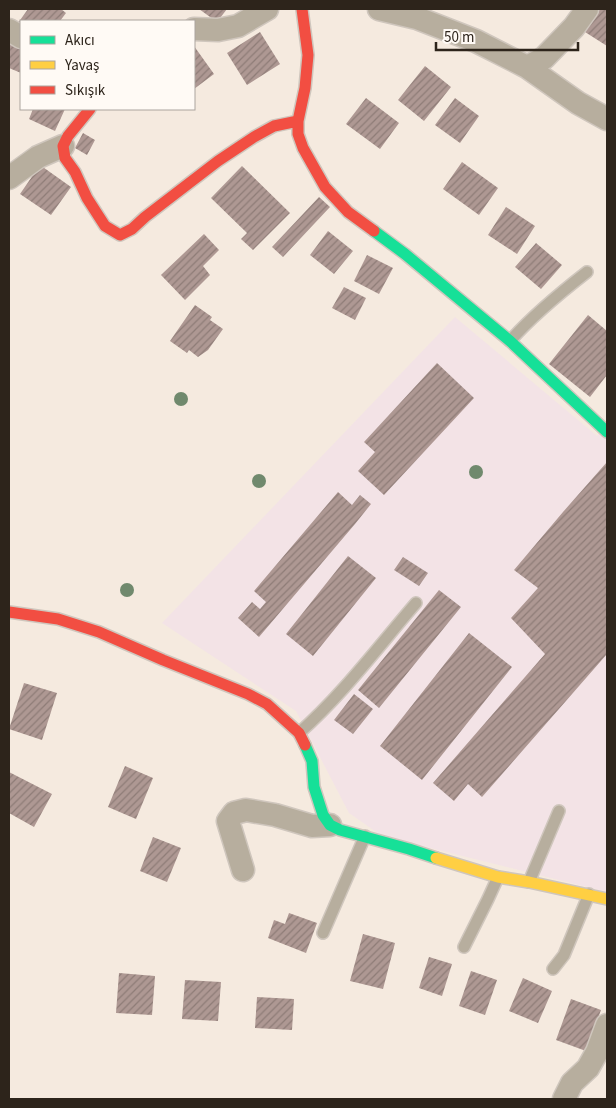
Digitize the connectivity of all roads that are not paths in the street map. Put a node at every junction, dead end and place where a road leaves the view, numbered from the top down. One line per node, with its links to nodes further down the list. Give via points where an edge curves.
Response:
1 (267, 9): 5 (street, via 238,26 218,30)
2 (302, 9): 11 (street, via 308,56)
3 (379, 9): 8 (street, via 451,31)
4 (587, 9): 8 (street, via 544,58)
5 (195, 29)
6 (9, 30): 7 (street)
7 (20, 36)
8 (527, 66): 10 (street, via 578,103)
9 (89, 110): 12 (street)
10 (607, 119)
11 (298, 121): 12 (street, via 274,126 254,136 120,235 106,226 87,198 65,158); 15 (street, via 303,148 325,187 348,212 405,254)
12 (63, 146): 13 (street, via 38,157)
13 (9, 178)
14 (587, 272): 15 (lane, via 527,322)
15 (510, 341): 16 (street)
16 (607, 432)
17 (416, 603): 19 (lane)
18 (9, 613): 19 (street, via 58,619 99,632 248,694 267,704)
19 (299, 733): 21 (street, via 312,761 314,787 323,815)
20 (559, 811): 25 (lane)
21 (330, 825): 22 (street); 23 (street, via 312,826 246,810 234,813 228,821)
22 (365, 836): 24 (street); 28 (lane)
23 (243, 870)
24 (498, 877): 25 (street); 29 (lane)
25 (529, 882): 26 (street)
26 (589, 894): 27 (street); 30 (lane, via 564,956)
27 (607, 899)
28 (323, 934)
29 (464, 946)
30 (553, 969)
31 (607, 1025): 32 (street, via 598,1052 588,1068 572,1083)
32 (564, 1099)

